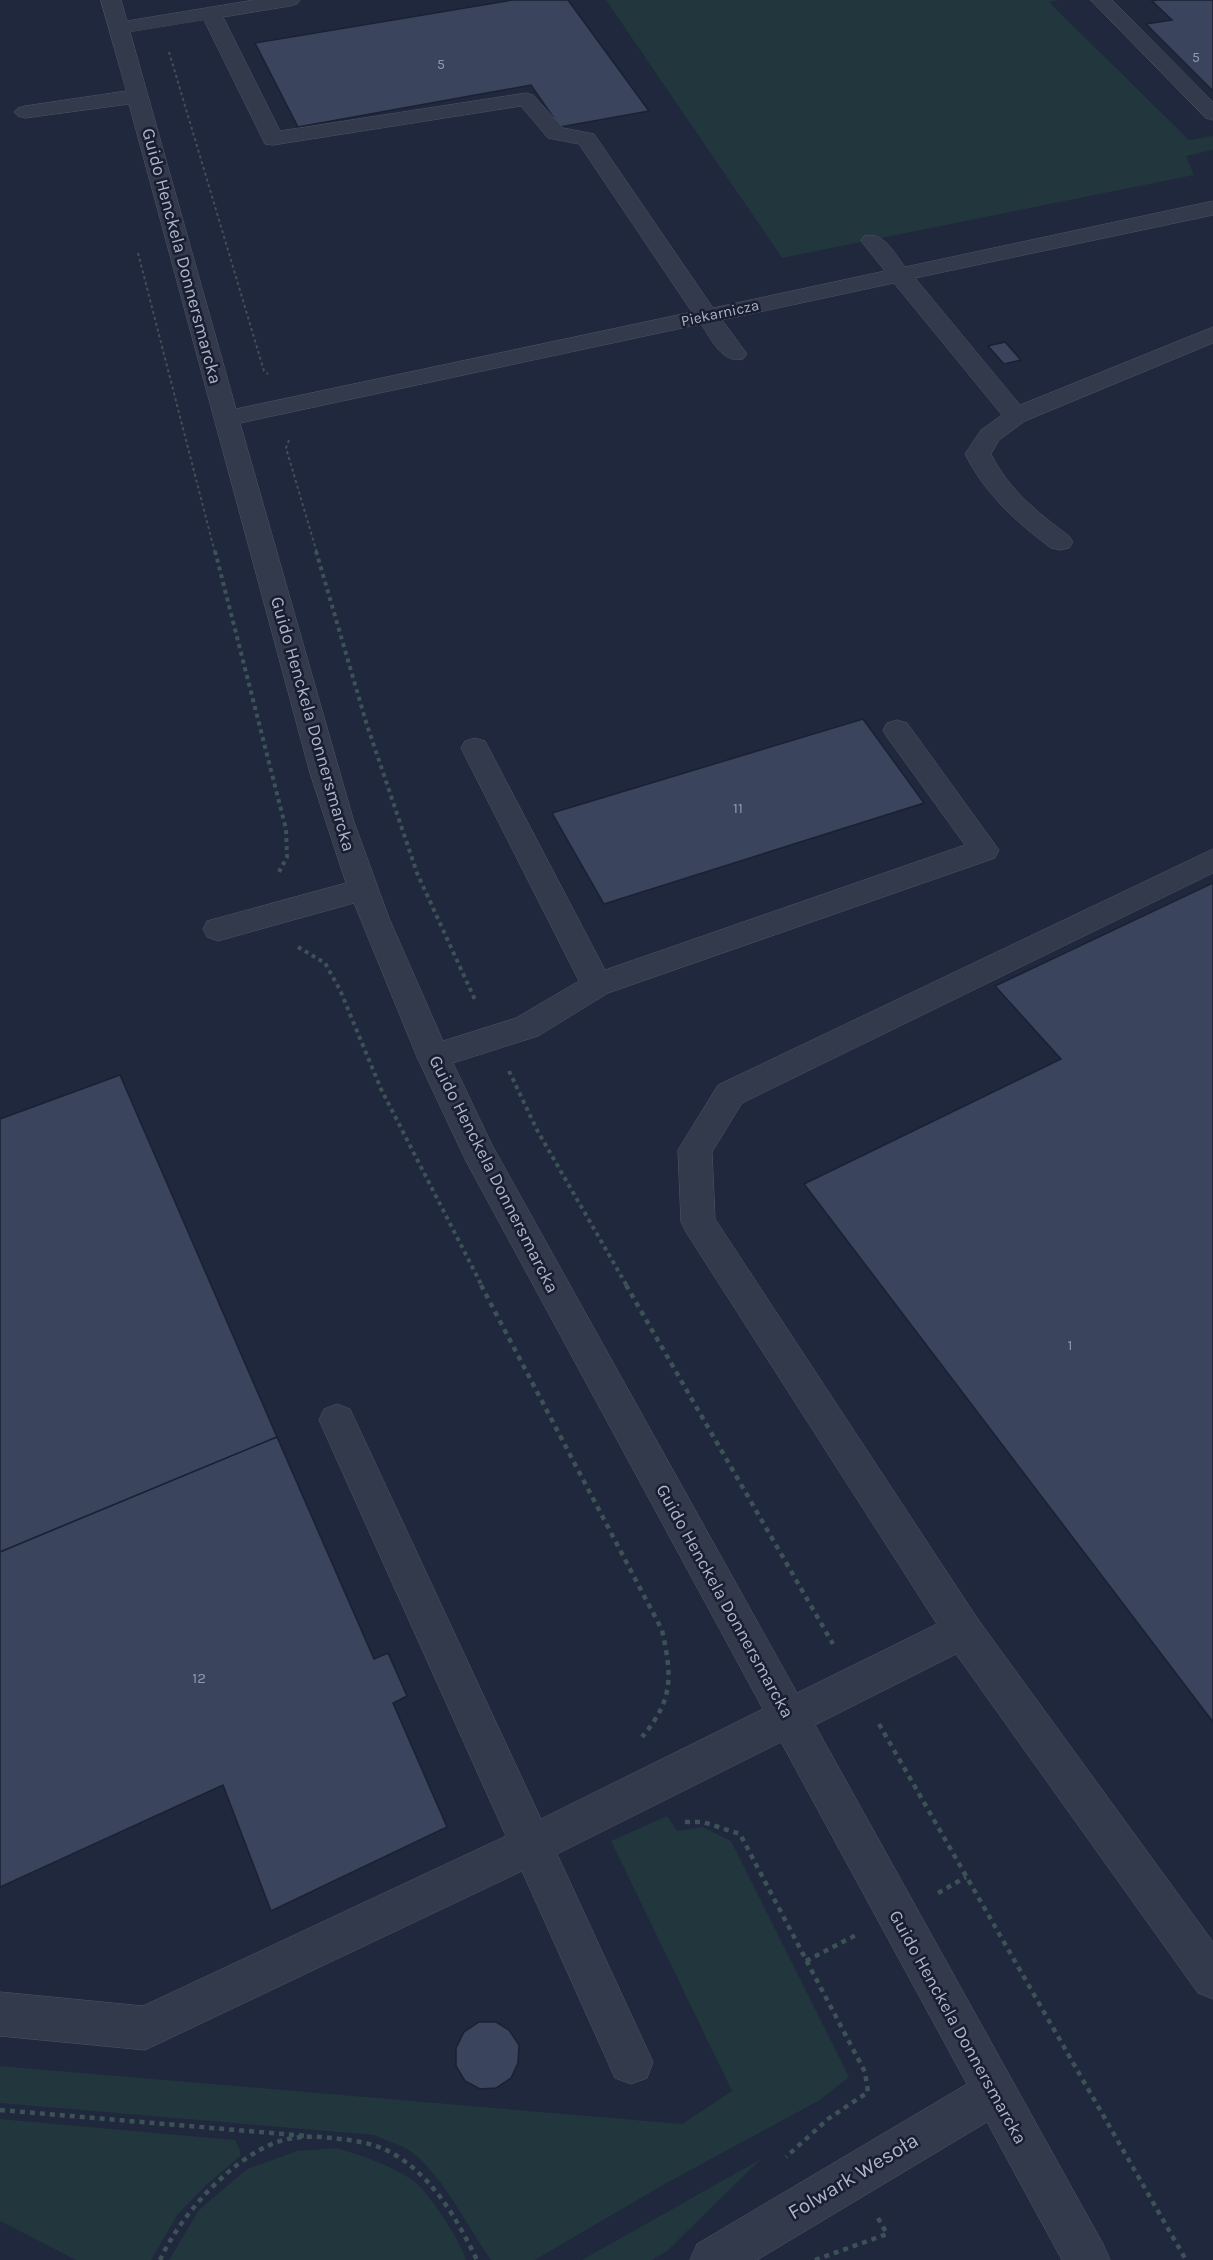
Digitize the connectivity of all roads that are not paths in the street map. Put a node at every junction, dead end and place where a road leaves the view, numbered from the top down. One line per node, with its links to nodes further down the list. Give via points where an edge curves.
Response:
1 (111, 0): 5 (street, Guido Henckela Donnersmarcka)
2 (290, 0): 4 (street)
3 (1101, 0): 8 (street)
4 (212, 13): 5 (street); 12 (street, via 273,139 526,99 556,133 586,139 681,281)
5 (119, 28): 6 (street, Guido Henckela Donnersmarcka)
6 (138, 96): 7 (street); 16 (street, Guido Henckela Donnersmarcka)
7 (25, 112)
8 (1213, 114)
9 (1213, 208): 11 (street, Piekarnicza)
10 (872, 241): 11 (street)
11 (902, 275): 12 (street, Piekarnicza); 15 (street)
12 (709, 316): 14 (street); 16 (street, Piekarnicza)
13 (1213, 334): 15 (street)
14 (735, 354)
15 (1016, 416): 17 (street, via 990,435 978,454 987,475 1010,504)
16 (227, 418): 21 (street, Guido Henckela Donnersmarcka, via 324,773)
17 (1060, 542)
18 (897, 730): 23 (street, via 984,850)
19 (476, 748): 23 (street)
20 (1213, 860): 26 (street, via 730,1094 695,1150 698,1222)
21 (362, 890): 22 (street); 24 (street, Guido Henckela Donnersmarcka)
22 (218, 929)
23 (597, 985): 24 (street, via 527,1027)
24 (433, 1057): 27 (street, Guido Henckela Donnersmarcka, via 478,1151)
25 (337, 1420): 28 (street)
26 (963, 1631): 27 (street); 29 (street)
27 (789, 1718): 28 (street); 32 (street, Guido Henckela Donnersmarcka)
28 (532, 1845): 30 (street, via 144,2028); 31 (street)
29 (1213, 1978)
30 (0, 2014)
31 (631, 2062)
32 (994, 2093): 33 (street, Folwark Wesoła); 34 (street, Guido Henckela Donnersmarcka)
33 (713, 2260)
34 (1087, 2260)

